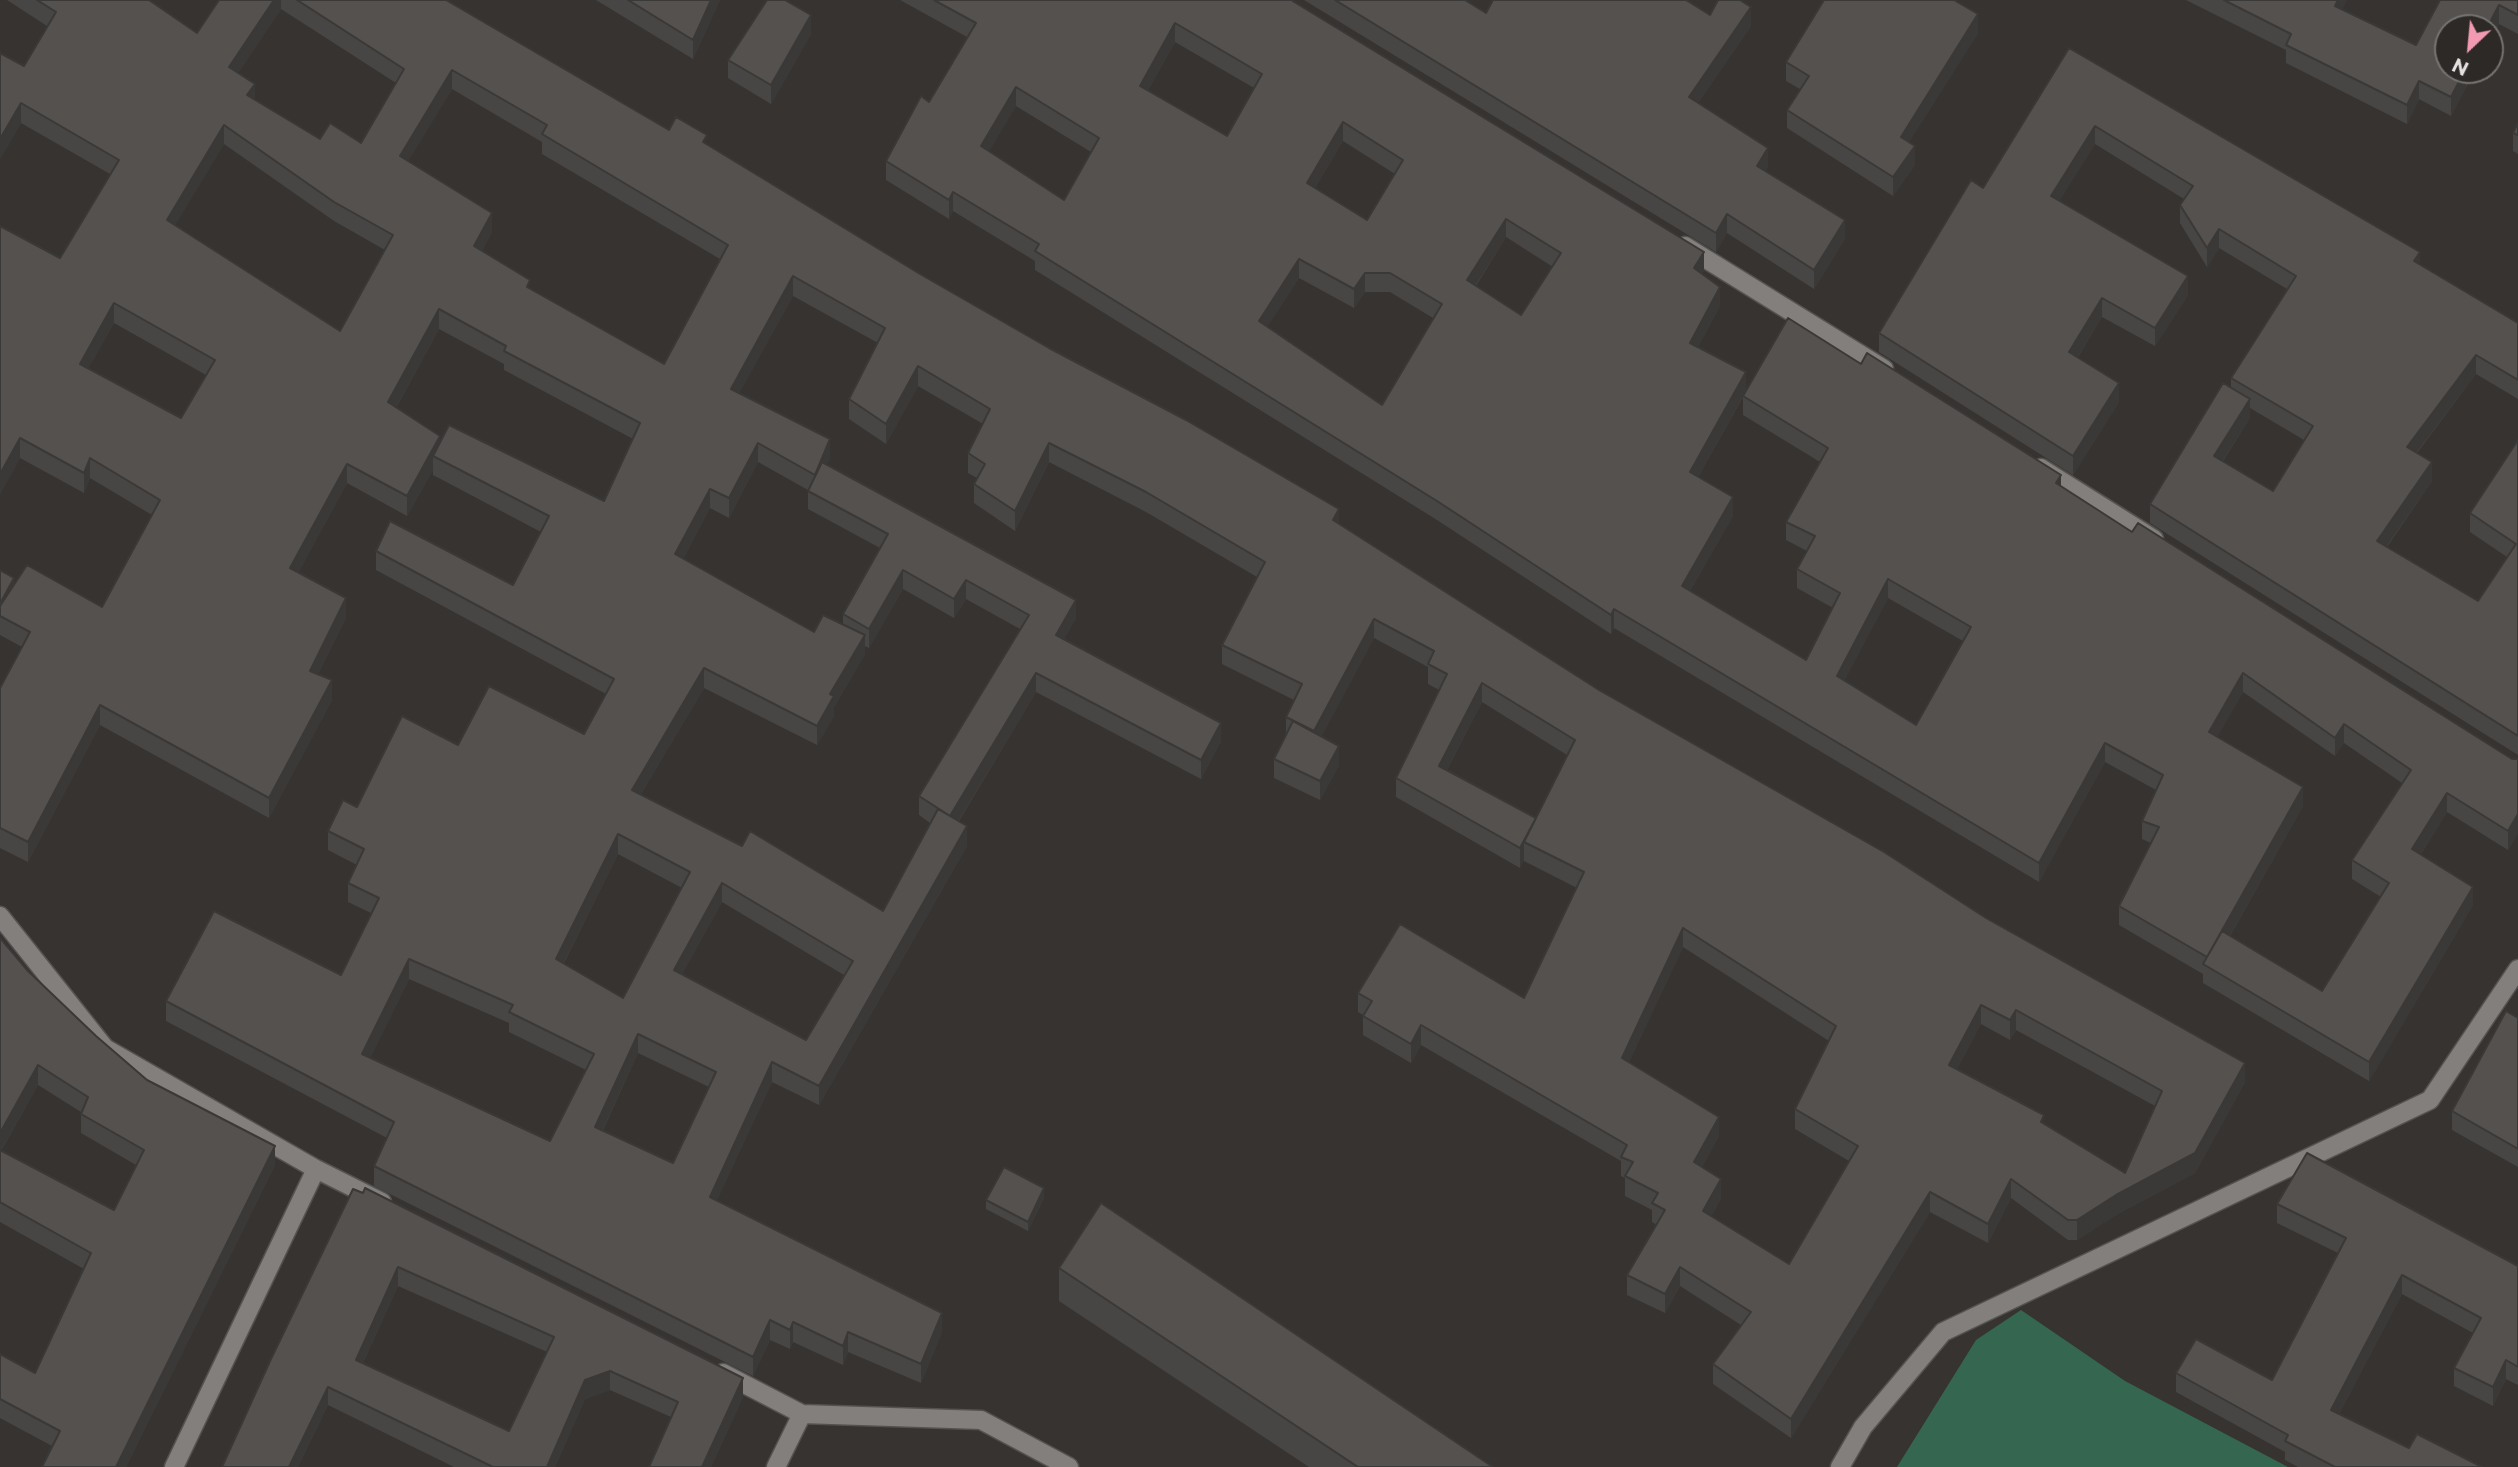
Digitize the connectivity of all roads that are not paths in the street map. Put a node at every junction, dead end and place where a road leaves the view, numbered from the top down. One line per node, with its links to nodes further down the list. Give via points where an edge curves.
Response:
1 (1664, 233): 2 (street)
2 (1902, 380)
3 (2021, 455): 4 (street)
4 (2175, 552)
5 (0, 916): 7 (street, via 105,1048)
6 (2518, 969): 14 (street, via 2430,1100 1943,1332 1863,1427)
7 (316, 1169): 8 (street); 11 (street)
8 (403, 1213)
9 (703, 1363): 10 (street)
10 (802, 1414): 12 (street); 13 (street, via 981,1420)
11 (174, 1467)
12 (776, 1467)
13 (1069, 1467)
14 (1840, 1467)

